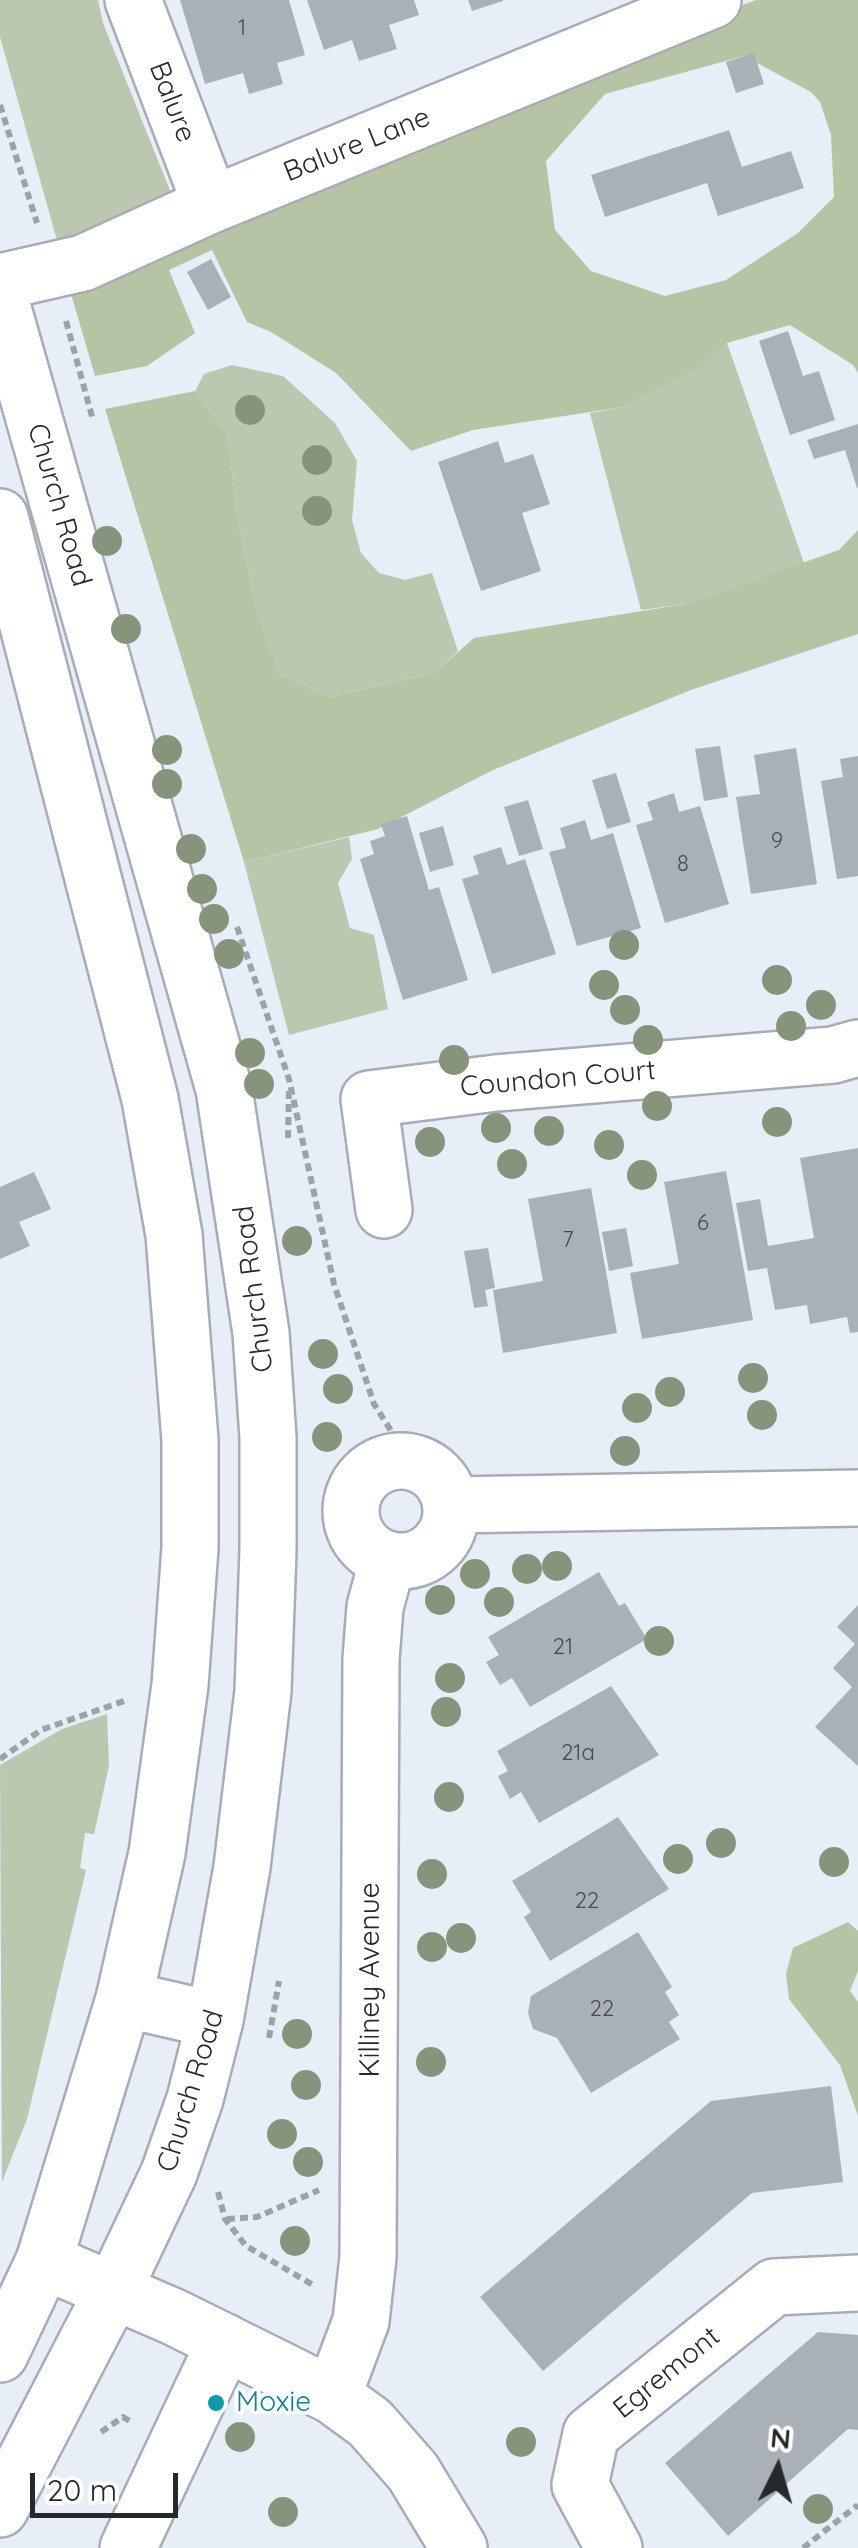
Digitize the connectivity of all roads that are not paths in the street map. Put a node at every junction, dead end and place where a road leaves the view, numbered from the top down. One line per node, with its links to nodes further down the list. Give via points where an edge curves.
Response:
1 (133, 0): 3 (main road, Balure)
2 (713, 0): 3 (main road, Balure Lane)
3 (211, 205): 4 (main road, Balure Lane, via 82,263)
4 (0, 282)
5 (0, 298): 13 (main road, Church Road, via 224,1089 262,1332 268,1438 263,1691 242,1866)
6 (0, 517): 12 (main road, via 150,1099 184,1335 190,1548 180,1685 157,1852)
7 (858, 1048): 8 (main road, Coundon Court, via 369,1099)
8 (384, 1210)
9 (858, 1498): 10 (main road)
10 (451, 1506): 11 (main road, via 451,1521 436,1548 407,1561); 11 (main road, via 438,1477 411,1462 380,1466 358,1486 352,1502 356,1532)
11 (388, 1559): 19 (main road, Killiney Avenue, via 374,1608 371,1659 371,2157 361,2321)
12 (124, 2000): 13 (main road); 14 (main road)
13 (214, 2020): 16 (main road, Church Road, via 174,2157)
14 (44, 2261): 16 (main road); 18 (main road)
15 (858, 2282): 23 (main road, Egremont, via 774,2287 591,2434 580,2484)
16 (113, 2290): 17 (main road); 20 (main road, Church Road)
17 (226, 2342): 19 (main road); 21 (main road)
18 (0, 2354)
19 (333, 2396): 22 (main road, via 370,2422 414,2472)
20 (0, 2509)
21 (128, 2548)
22 (459, 2548)
23 (614, 2548)

